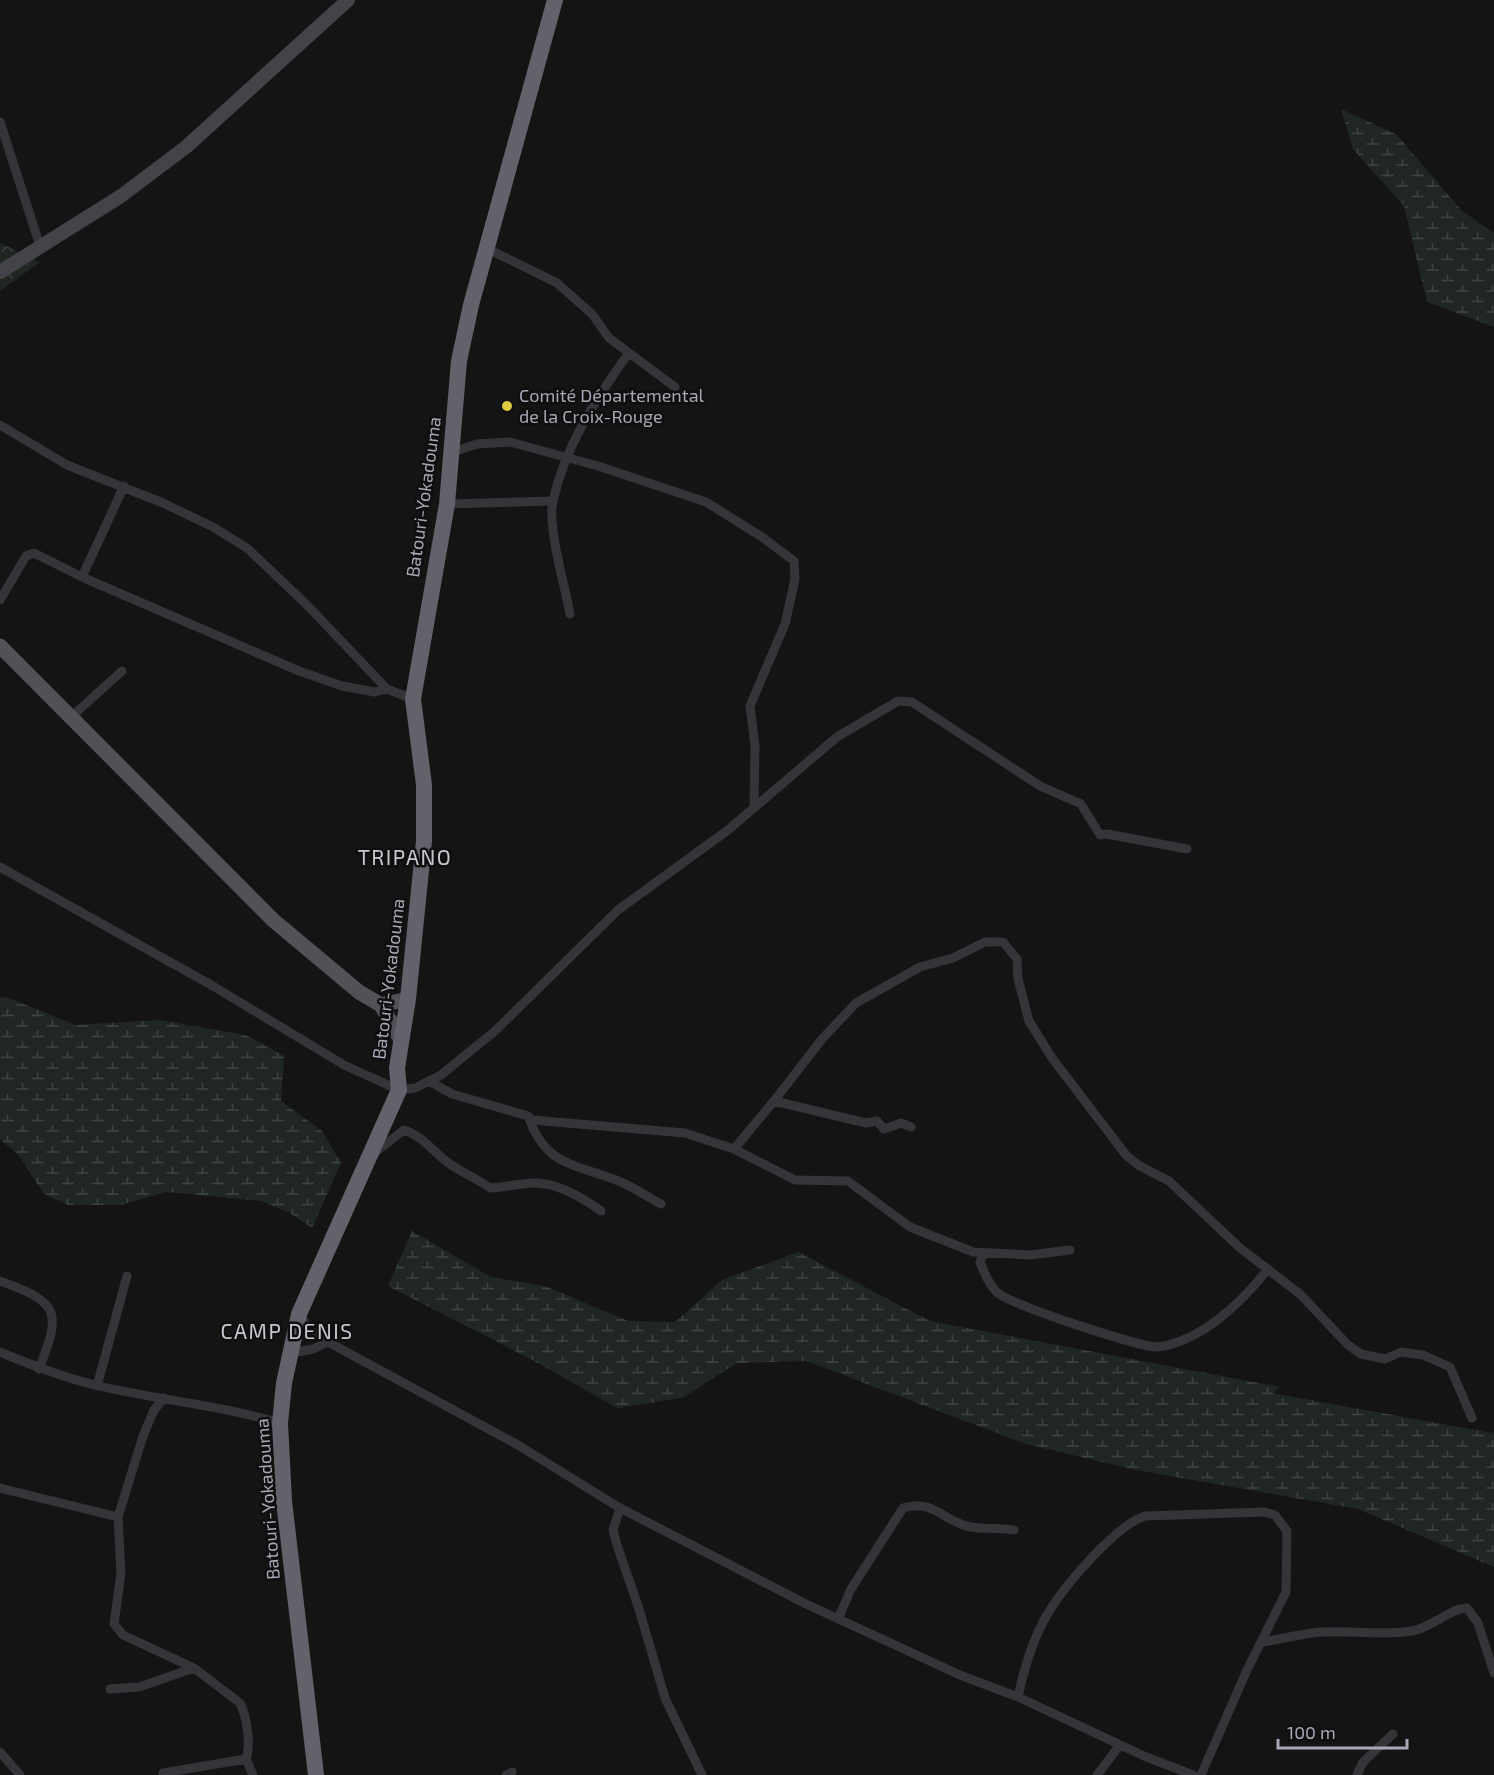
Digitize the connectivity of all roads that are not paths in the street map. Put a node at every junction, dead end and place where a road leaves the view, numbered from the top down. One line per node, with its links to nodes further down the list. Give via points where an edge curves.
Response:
1 (348, 0): 4 (street, via 186,147 129,190)
2 (555, 0): 5 (highway, Batouri-Yokadouma)
3 (0, 122): 4 (street)
4 (40, 246): 6 (street)
5 (486, 249): 7 (street, via 556,283 592,314 609,338); 10 (highway, Batouri-Yokadouma, via 461,351)
6 (0, 272)
7 (628, 354): 8 (street); 11 (street, via 584,420)
8 (675, 387)
9 (0, 425): 12 (street, via 67,465)
10 (453, 452): 11 (street, via 510,442); 14 (highway, Batouri-Yokadouma)
11 (567, 457): 13 (street); 23 (street, via 706,502 794,561 795,579 785,624 750,706 755,746)
12 (124, 486): 15 (street); 20 (street, via 213,527 247,548)
13 (553, 501): 14 (street); 17 (street)
14 (447, 504): 21 (highway, Batouri-Yokadouma)
15 (82, 577): 16 (street, via 29,553); 20 (street, via 299,671 342,686 375,692)
16 (0, 600)
17 (570, 614)
18 (0, 646): 22 (main road)
19 (122, 671): 22 (street)
20 (387, 689): 21 (street)
21 (413, 699): 26 (highway, Batouri-Yokadouma, via 425,812)
22 (70, 718): 27 (main road, via 273,920)
23 (754, 806): 24 (street, via 837,736 889,705 905,700 1040,786 1081,804 1100,835); 29 (street, via 695,855 618,910 495,1030)
24 (1187, 849)
25 (0, 867): 30 (street, via 213,986 344,1065)
26 (408, 999): 27 (main road); 28 (highway, Batouri-Yokadouma)
27 (381, 1005): 28 (main road)
28 (401, 1040): 30 (highway, Batouri-Yokadouma)
29 (429, 1081): 30 (street); 32 (street, via 452,1094)
30 (399, 1090): 35 (highway, Batouri-Yokadouma)
31 (774, 1101): 33 (street, via 866,1123 877,1120 884,1129 901,1123); 34 (street); 40 (street, via 856,1004 920,967 953,958 986,942 1003,942 1017,959 1018,980 1029,1021 1052,1058 1126,1155 1169,1181)
32 (528, 1116): 34 (street, via 532,1120 685,1133); 36 (street, via 542,1145 556,1159 620,1181)
33 (911, 1126)
34 (734, 1149): 39 (street, via 795,1180 848,1181 910,1227)
35 (368, 1154): 37 (street, via 377,1153 404,1130 490,1188 546,1185 584,1199); 43 (highway, Batouri-Yokadouma)
36 (661, 1204)
37 (601, 1211)
38 (1070, 1250): 39 (street)
39 (983, 1255): 40 (street, via 980,1262 987,1279 997,1293 1010,1301 1155,1347 1213,1324)
40 (1268, 1269): 52 (street, via 1300,1294 1342,1340 1361,1354 1385,1359 1401,1352 1423,1355 1450,1367)
41 (127, 1276): 48 (street)
42 (0, 1281): 47 (street, via 46,1304 52,1312 51,1336)
43 (299, 1314): 44 (street, via 310,1330); 46 (highway, Batouri-Yokadouma)
44 (328, 1342): 46 (street); 55 (street, via 518,1444)
45 (0, 1352): 47 (street)
46 (291, 1353): 53 (highway, Batouri-Yokadouma)
47 (39, 1368): 48 (street)
48 (97, 1386): 49 (street)
49 (150, 1395): 50 (street); 51 (street)
50 (164, 1398): 51 (street); 53 (street, via 234,1410)
51 (154, 1410): 56 (street)
52 (1472, 1418)
53 (280, 1423): 71 (highway, Batouri-Yokadouma, via 294,1601)
54 (0, 1488): 56 (street)
55 (620, 1508): 58 (street); 72 (street, via 613,1530 617,1545 665,1698)
56 (118, 1517): 60 (street, via 121,1573 114,1624 123,1635)
57 (1014, 1530): 58 (street, via 971,1528 933,1509 913,1505 903,1508 851,1589)
58 (838, 1619): 63 (street)
59 (1263, 1642): 61 (street, via 1322,1632 1384,1635 1415,1630 1467,1608 1478,1623); 63 (street, via 1286,1592 1289,1544 1283,1523 1264,1512 1145,1515 1111,1539 1057,1597 1037,1631); 75 (street)
60 (194, 1668): 62 (street, via 139,1687); 67 (street, via 240,1703)
61 (1494, 1673)
62 (110, 1689)
63 (1018, 1697): 65 (street)
64 (1393, 1734): 76 (street, via 1363,1762)
65 (1120, 1745): 73 (street); 74 (street)
66 (0, 1752): 69 (street)
67 (246, 1759): 68 (street); 70 (street)
68 (163, 1773)
69 (20, 1775)
70 (254, 1775)
71 (316, 1775)
72 (702, 1775)
73 (1097, 1775)
74 (1193, 1775)
75 (1201, 1775)
76 (1357, 1775)

